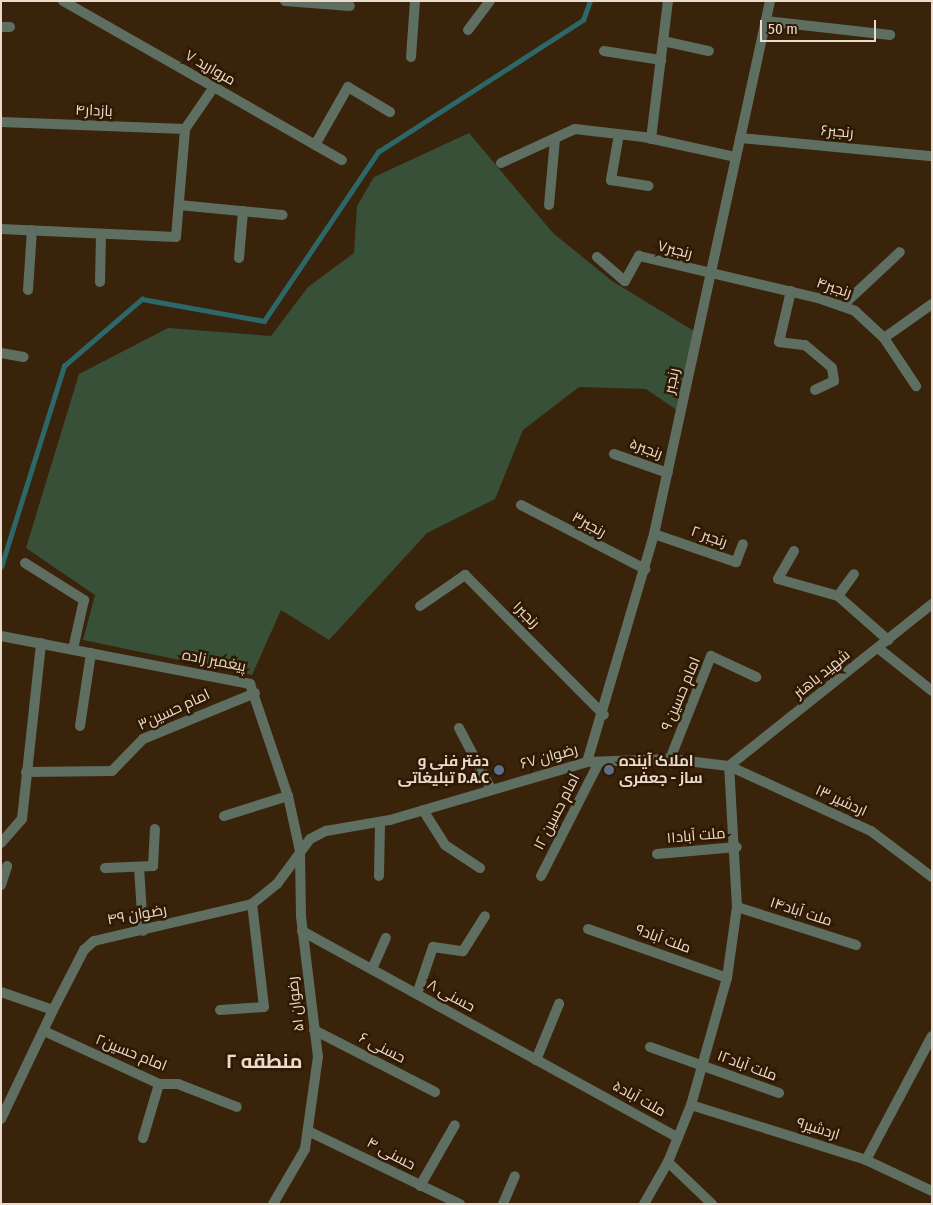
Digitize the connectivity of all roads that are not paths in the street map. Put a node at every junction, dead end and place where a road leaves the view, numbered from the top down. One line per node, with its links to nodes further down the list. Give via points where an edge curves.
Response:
1 (63, 1): 16 (street, مروارید ۷)
2 (285, 1): 7 (street)
3 (416, 1): 14 (street)
4 (490, 1): 9 (street)
5 (668, 1): 11 (street)
6 (770, 1): 8 (street, رنجبر)
7 (350, 6)
8 (766, 21): 10 (street); 23 (street, رنجبر)
9 (468, 30)
10 (890, 35)
11 (663, 41): 13 (street); 15 (street)
12 (604, 50): 15 (street)
13 (709, 50)
14 (411, 57)
15 (661, 60): 22 (street)
16 (214, 87): 19 (street); 24 (street, مروارید ۷)
17 (390, 112): 24 (street, via 348,87)
18 (1, 122): 19 (street, بازدار۴)
19 (185, 129): 30 (street)
20 (619, 134): 21 (street, via 575,129); 22 (street); 29 (street, via 611,180)
21 (555, 138): 28 (street); 31 (street)
22 (651, 138): 26 (street)
23 (740, 138): 25 (street, رنجبر۶); 26 (street, رنجبر)
24 (315, 145): 27 (street, مروارید ۷)
25 (932, 156)
26 (735, 157): 40 (street, رنجبر)
27 (342, 160)
28 (501, 163)
29 (649, 186)
30 (179, 205): 32 (street); 36 (street, via 176,237)
31 (549, 205)
32 (243, 211): 33 (street); 39 (street)
33 (283, 215)
34 (1, 229): 35 (street)
35 (32, 230): 36 (street); 42 (street)
36 (101, 234): 41 (street)
37 (900, 252): 45 (street)
38 (597, 257): 40 (street, رنجبر۷, via 625,281 639,256)
39 (239, 258)
40 (710, 272): 43 (street, رنجبر۴); 52 (street, رنجبر)
41 (100, 282)
42 (28, 290)
43 (791, 291): 45 (street, رنجبر۴); 50 (street, via 779,342 805,345 832,368 834,381)
44 (932, 304): 46 (street)
45 (842, 306): 46 (street, رنجبر۴, via 855,311)
46 (884, 338): 49 (street, رنجبر۴)
47 (1, 353): 48 (street)
48 (24, 357)
49 (916, 386)
50 (815, 390)
51 (614, 454): 52 (street, رنجبر۵)
52 (668, 473): 54 (street, رنجبر)
53 (521, 505): 58 (street, رنجبر۳)
54 (654, 534): 55 (street, رنجبر ۲, via 736,562); 58 (street, رنجبر)
55 (743, 544)
56 (794, 551): 60 (street, via 778,580)
57 (25, 563): 67 (street, via 84,600)
58 (645, 569): 72 (street, رنجبر)
59 (854, 574): 60 (street)
60 (838, 596): 64 (street)
61 (932, 604): 64 (street, شهید باهنر)
62 (420, 606): 72 (street, رنجبر۱, via 465,575)
63 (1, 636): 65 (street, پیغمبر زاده)
64 (888, 640): 66 (street, شهید باهنر)
65 (41, 643): 67 (street, پیغمبر زاده); 79 (street)
66 (878, 648): 70 (street); 78 (street, شهید باهنر)
67 (73, 649): 68 (street, پیغمبر زاده)
68 (91, 652): 71 (street, پیغمبر زاده, via 245,682); 73 (street)
69 (756, 677): 75 (street, امام حسین ۹, via 711,656)
70 (932, 691)
71 (255, 693): 79 (street, امام حسین۳, via 143,739 112,771); 81 (street, پیغمبر زاده)
72 (604, 716): 76 (street, رنجبر)
73 (80, 726)
74 (459, 728): 80 (street)
75 (670, 759): 77 (street, رضوان ۶۷); 78 (street, رضوان ۶۷)
76 (587, 762): 77 (street, رضوان ۶۷); 80 (street, رضوان ۶۷)
77 (599, 762): 95 (street, امام حسین ۱۲)
78 (730, 766): 87 (street); 96 (street, اردشیر ۱۳, via 871,831)
79 (26, 772): 86 (street, via 22,819)
80 (491, 789): 82 (street, رضوان ۶۷)
81 (288, 796): 83 (street); 88 (street, پیغمبر زاده)
82 (423, 810): 84 (street, رضوان ۶۷); 93 (street, via 445,845)
83 (224, 816)
84 (380, 822): 88 (street, رضوان ۶۷, via 326,831 310,838); 94 (street)
85 (155, 829): 91 (street, via 153,866)
86 (1, 843)
87 (737, 847): 89 (street, ملت آباد۱۱); 99 (street)
88 (300, 851): 98 (street, رضوان ۴۹, via 277,884); 103 (street, رضوان ۵۱)
89 (657, 854)
90 (7, 866): 97 (street)
91 (139, 867): 92 (street); 102 (street)
92 (105, 868)
93 (480, 868)
94 (379, 876)
95 (541, 876)
96 (932, 877)
97 (1, 885)
98 (252, 904): 102 (street, رضوان ۴۹); 112 (street, via 264,1007)
99 (737, 907): 105 (street, ملت آباد۱۴); 107 (street)
100 (485, 916): 109 (street, via 463,951 433,947)
101 (588, 929): 107 (street, ملت آباد۹)
102 (143, 931): 111 (street, رضوان ۴۹, via 94,942 84,950)
103 (302, 931): 106 (street, حسنی ۸); 113 (street, رضوان ۵۱)
104 (386, 938): 106 (street)
105 (856, 945)
106 (372, 969): 109 (street, حسنی ۸)
107 (727, 978): 118 (street)
108 (1, 992): 111 (street)
109 (417, 994): 117 (street, حسنی ۸)
110 (559, 1004): 117 (street)
111 (53, 1010): 114 (street, رضوان ۴۹)
112 (220, 1010)
113 (314, 1030): 121 (street, حسنی ۶); 127 (street, رضوان ۵۱, via 318,1057)
114 (44, 1031): 119 (street, امام حسین۲); 125 (street, رضوان ۴۹)
115 (932, 1036): 130 (street)
116 (650, 1047): 118 (street, ملت آباد۱۲)
117 (536, 1060): 120 (street, حسنی ۸)
118 (704, 1066): 122 (street, ملت آباد۱۲); 123 (street)
119 (159, 1084): 124 (street, امام حسین۲, via 178,1084); 128 (street)
120 (586, 1087): 129 (street, ملت آباد۵)
121 (435, 1092)
122 (779, 1094)
123 (691, 1105): 129 (street); 130 (street, اردشیر۹)
124 (237, 1107)
125 (1, 1119)
126 (455, 1125): 133 (street)
127 (308, 1131): 133 (street, حسنی ۴); 135 (street, رضوان ۵۱, via 305,1149)
128 (143, 1138)
129 (678, 1138): 131 (street)
130 (866, 1160): 134 (street, اردشیر۹)
131 (668, 1162): 138 (street); 139 (street)
132 (515, 1176): 137 (street)
133 (420, 1186): 136 (street, حسنی ۴)
134 (932, 1191)
135 (273, 1204)
136 (460, 1204)
137 (503, 1204)
138 (644, 1204)
139 (712, 1204)

